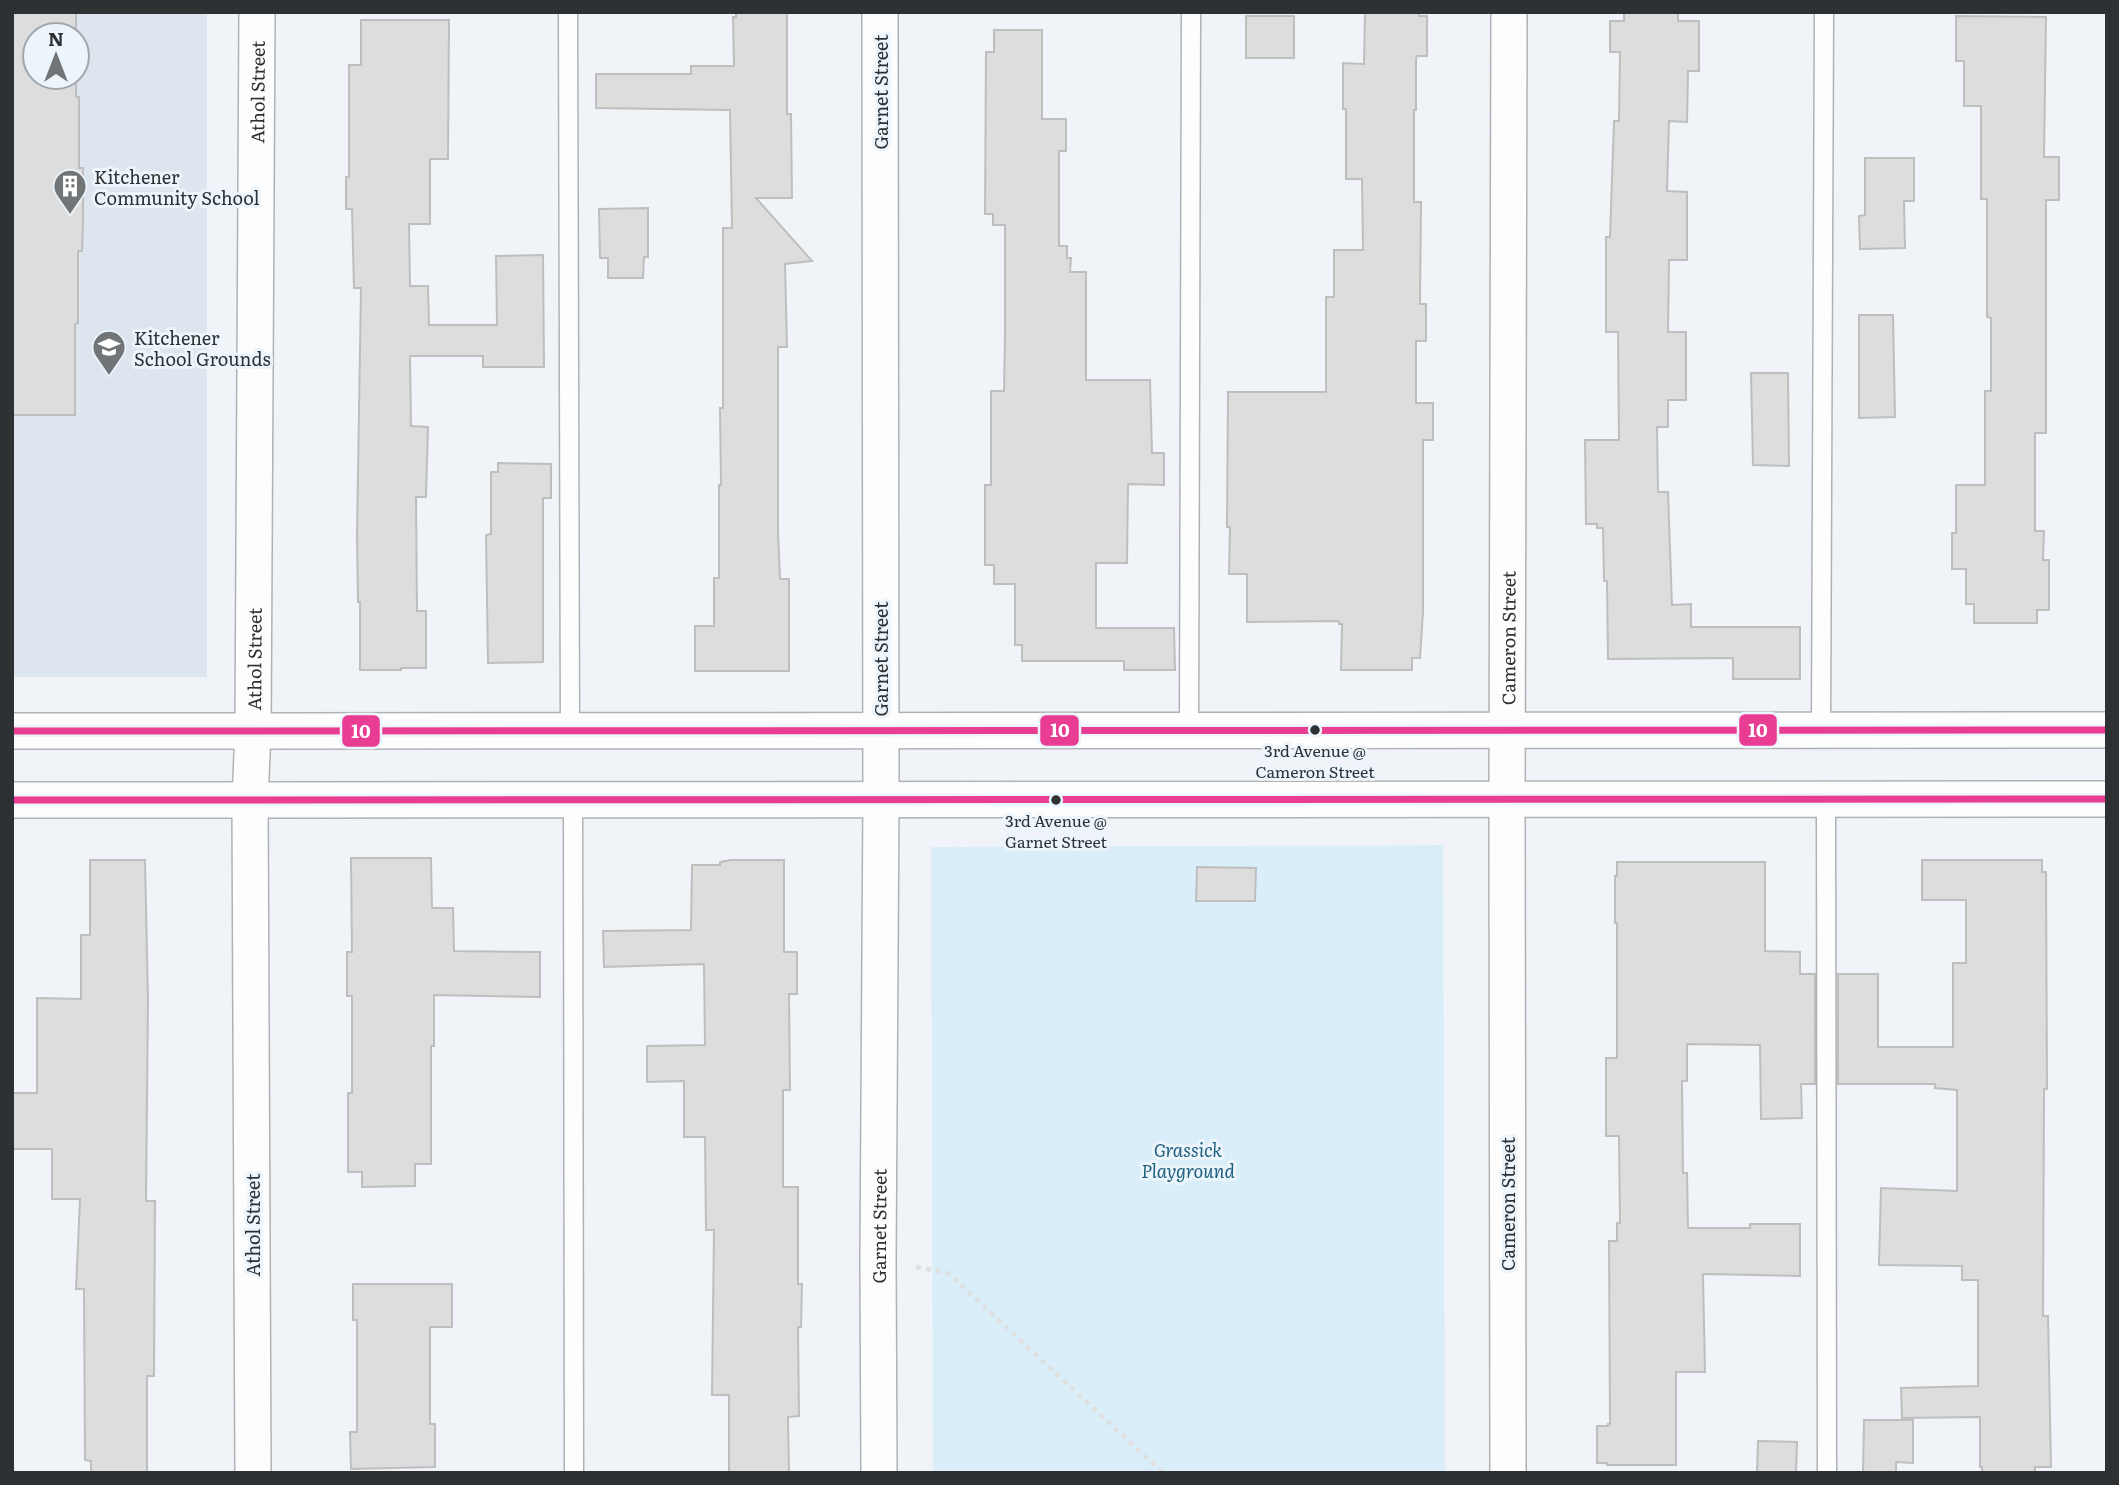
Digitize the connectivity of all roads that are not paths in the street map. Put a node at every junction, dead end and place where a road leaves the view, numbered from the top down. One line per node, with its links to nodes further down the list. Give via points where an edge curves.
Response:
1 (257, 12): 10 (street, Athol Street)
2 (568, 12): 11 (lane)
3 (880, 12): 12 (street, Garnet Street)
4 (1191, 12): 13 (lane)
5 (1509, 12): 7 (street, Cameron Street)
6 (1824, 12): 8 (lane)
7 (1508, 730): 8 (street); 13 (street); 15 (street, Cameron Street)
8 (1821, 730): 9 (street)
9 (2107, 730)
10 (253, 731): 11 (street); 14 (street); 19 (street, Athol Street)
11 (569, 731): 12 (street)
12 (880, 731): 13 (street); 21 (street, Garnet Street)
13 (1189, 731)
14 (12, 732)
15 (1507, 799): 16 (street); 21 (street); 25 (street, Cameron Street)
16 (1826, 799): 17 (street); 26 (lane)
17 (2107, 799)
18 (12, 800): 19 (street)
19 (250, 800): 20 (street); 22 (street, Athol Street)
20 (573, 800): 21 (street); 23 (lane)
21 (881, 800): 24 (street, Garnet Street)
22 (253, 1473)
23 (574, 1473)
24 (879, 1473)
25 (1508, 1473)
26 (1827, 1473)

